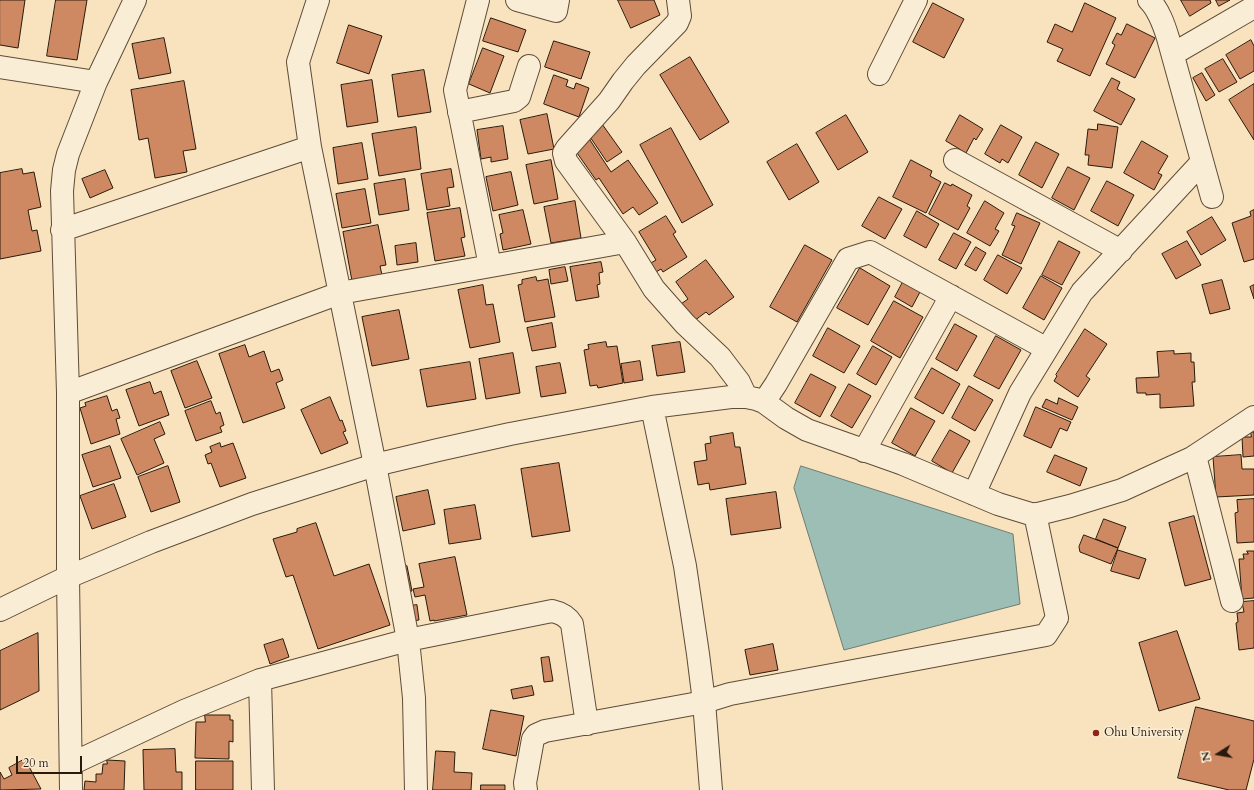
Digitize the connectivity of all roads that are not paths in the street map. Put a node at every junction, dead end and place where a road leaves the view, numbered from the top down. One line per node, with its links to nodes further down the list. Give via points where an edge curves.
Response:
1 (135, 0): 14 (street)
2 (318, 0): 16 (street, via 298,62)
3 (478, 0): 15 (street, via 455,90)
4 (517, 0): 5 (street, via 556,10)
5 (558, 0)
6 (678, 0): 21 (street, via 680,16 676,23 636,65 564,153 566,161)
7 (916, 0): 13 (street)
8 (1149, 0): 10 (street, via 1165,27)
9 (1254, 7): 10 (street)
10 (1173, 54): 18 (street)
11 (529, 66): 15 (street, via 519,97 514,101)
12 (0, 67): 14 (street)
13 (880, 74)
14 (96, 82): 20 (street, via 64,170)
15 (459, 112): 23 (street)
16 (310, 147): 20 (street); 24 (street)
17 (955, 160): 22 (street)
18 (1202, 162): 19 (street); 22 (street)
19 (1212, 197)
20 (62, 230): 27 (street)
21 (625, 242): 23 (street); 28 (street, via 654,289 685,324 720,357)
22 (1121, 251): 26 (street, via 1082,292)
23 (490, 266): 24 (street)
24 (340, 293): 27 (street); 33 (street)
25 (951, 296): 26 (street); 28 (street, via 870,252 848,259 776,384); 31 (street)
26 (1047, 348): 34 (street, via 1020,393)
27 (68, 393): 36 (street)
28 (755, 400): 29 (street, via 731,397); 31 (street, via 807,430)
29 (652, 407): 33 (street, via 510,434); 41 (street, via 685,566)
30 (1254, 417): 32 (street)
31 (864, 451): 34 (street, via 903,464)
32 (1195, 456): 35 (street, via 1122,490); 37 (street)
33 (375, 465): 36 (street, via 252,504); 39 (street)
34 (974, 494): 35 (street, via 998,504)
35 (1035, 514): 41 (street, via 1057,618 1046,635 730,694)
36 (68, 577): 38 (street); 43 (street)
37 (1232, 601)
38 (0, 610)
39 (408, 640): 40 (street); 42 (street, via 552,611 559,612 572,624); 46 (street, via 414,698)
40 (260, 680): 43 (street, via 184,711); 45 (street)
41 (704, 702): 42 (street); 48 (street)
42 (587, 724): 47 (street, via 545,731 536,735 532,744)
43 (71, 764): 44 (street)
44 (71, 790)
45 (263, 790)
46 (416, 790)
47 (526, 790)
48 (711, 790)

